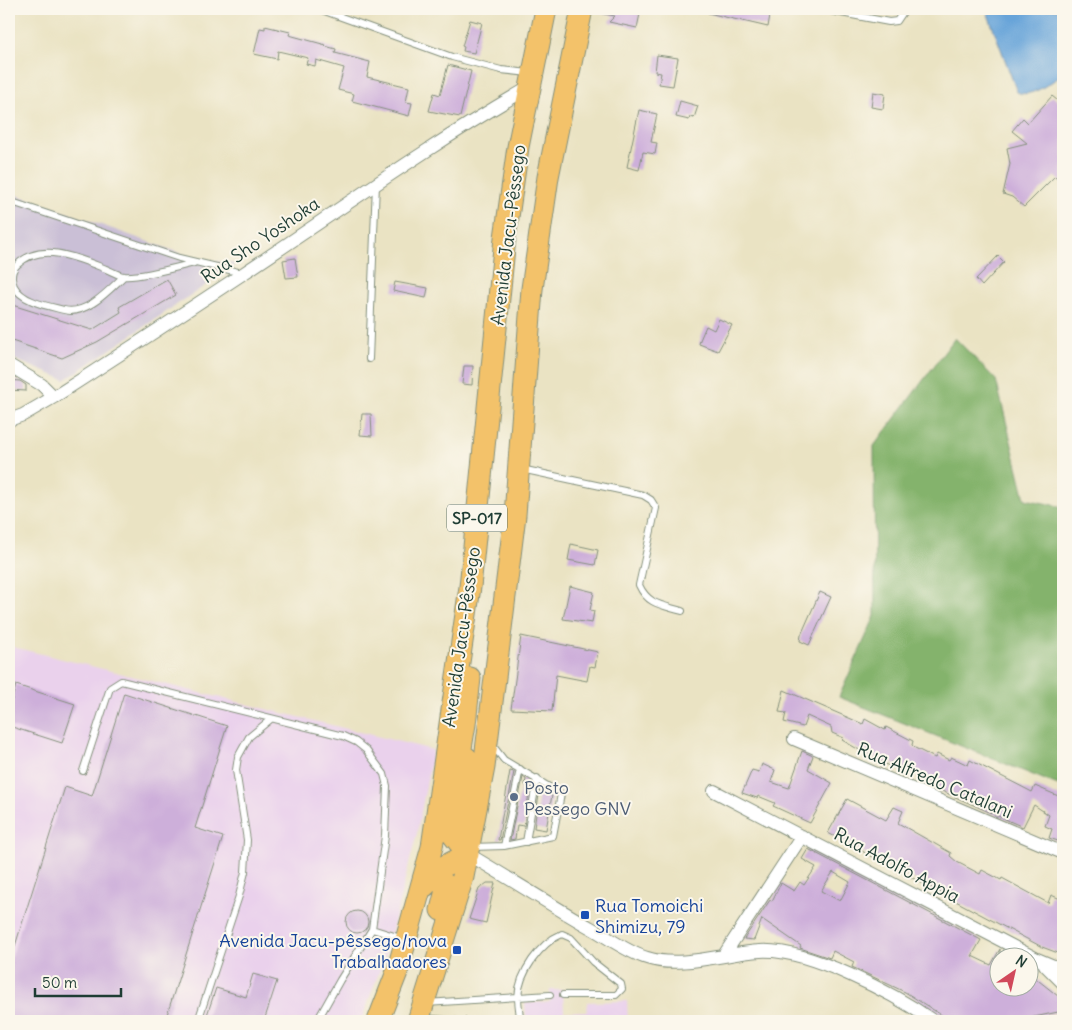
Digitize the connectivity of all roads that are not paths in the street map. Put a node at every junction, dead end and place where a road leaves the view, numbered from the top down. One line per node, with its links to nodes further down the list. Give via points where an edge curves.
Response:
1 (320, 9): 6 (lane, via 452,57)
2 (546, 9): 6 (highway, Avenida Jacu-Pêssego / SP-017)
3 (582, 9): 16 (highway, Avenida Jacu-Pêssego / SP-017, via 548,177 535,271)
4 (820, 9): 5 (lane, via 889,22 897,21)
5 (905, 9)
6 (531, 80): 7 (street, Rua Sho Yoshoka); 18 (highway, Avenida Jacu-Pêssego / SP-017, via 504,238)
7 (376, 183): 10 (street, Rua Sho Yoshoka); 12 (lane)
8 (9, 201): 9 (lane)
9 (194, 263): 10 (lane); 11 (lane)
10 (244, 273): 14 (street, Rua Sho Yoshoka)
11 (124, 276): 11 (lane, via 64,254 39,252 23,259 14,268 11,280 17,292 69,312 88,306)
12 (369, 359)
13 (9, 365): 14 (street, via 42,385)
14 (54, 397): 15 (street, Rua Sho Yoshoka)
15 (9, 420)
16 (519, 468): 17 (lane, via 642,495 651,500 656,508 639,585 644,596 653,603); 21 (highway, Avenida Jacu-Pêssego / SP-017)
17 (682, 611)
18 (466, 612): 19 (highway, via 474,638); 33 (highway, Avenida Jacu-Pêssego / SP-017)
19 (470, 683): 27 (highway, via 474,707 456,818 462,824); 31 (highway, via 448,829)
20 (270, 719): 24 (lane, via 118,682 110,688); 34 (lane, via 356,742 384,774 387,786 385,836); 46 (lane, via 249,737 238,757 236,770 247,840 245,872)
21 (487, 739): 23 (lane, via 504,760); 27 (highway, Avenida Jacu-Pêssego / SP-017)
22 (794, 739): 32 (street, Rua Alfredo Catalani)
23 (520, 769): 25 (lane); 30 (lane)
24 (83, 771)
25 (536, 778): 29 (lane); 29 (lane, via 561,794 553,836)
26 (714, 791): 28 (street, Rua Adolfo Appia)
27 (475, 820): 31 (highway, Avenida Jacu-Pêssego / SP-017)
28 (802, 836): 36 (street, Rua Adolfo Appia); 37 (street)
29 (526, 842): 30 (lane)
30 (504, 846): 31 (lane)
31 (468, 850): 33 (highway, via 437,870); 37 (street, via 648,959 671,961); 45 (highway, Avenida Jacu-Pêssego / SP-017)
32 (1063, 853)
33 (424, 887): 35 (highway, Avenida Jacu-Pêssego / SP-017); 45 (highway, via 434,880 442,881 447,890)
34 (372, 929): 35 (lane); 47 (lane)
35 (406, 940): 48 (highway, Avenida Jacu-Pêssego / SP-017)
36 (1016, 948)
37 (724, 955): 52 (street, via 761,951 790,954 836,970 892,996)
38 (1040, 960): 40 (street, Rua Adolfo Appia)
39 (1040, 962): 41 (street)
40 (1063, 970)
41 (1063, 982)
42 (550, 995): 44 (lane)
43 (563, 995): 44 (lane, via 616,995 622,989 621,984 593,962 571,938 562,934 550,939 536,954)
44 (518, 996): 45 (lane, via 464,1002); 51 (lane)
45 (417, 1016): 49 (lane)
46 (198, 1021)
47 (318, 1021)
48 (378, 1021)
49 (457, 1021): 50 (lane)
50 (474, 1021)
51 (520, 1021)
52 (933, 1021)

